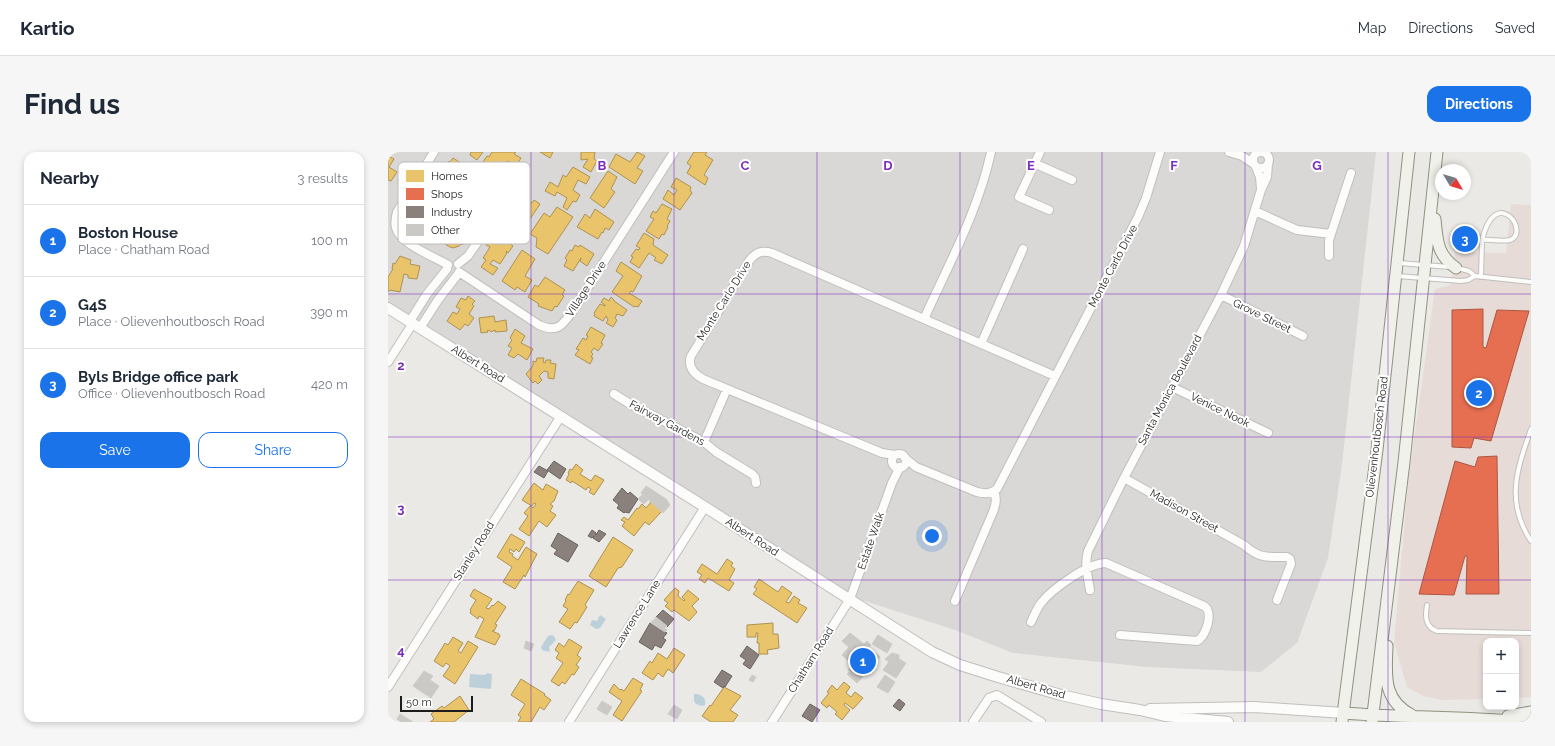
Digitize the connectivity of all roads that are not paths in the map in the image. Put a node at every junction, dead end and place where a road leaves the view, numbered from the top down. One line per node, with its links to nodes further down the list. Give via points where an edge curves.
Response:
1 (434, 152): 12 (street)
2 (674, 152): 37 (street, Village Drive, via 572,312 558,328 550,329 540,325)
3 (991, 152): 45 (street, via 971,215)
4 (1040, 152): 14 (street)
5 (1160, 152): 50 (street, Monte Carlo Drive, via 1138,217)
6 (1229, 152): 11 (street)
7 (1275, 152): 13 (street, Santa Monica Boulevard)
8 (1409, 152): 32 (main road, Olievenhoutbosch Road)
9 (1437, 152): 19 (main road)
10 (1260, 153): 11 (street); 13 (street, via 1267,155); 15 (street, via 1253,160)
11 (1242, 156): 15 (street)
12 (428, 162)
13 (1269, 162): 15 (street, via 1263,168); 18 (street, Santa Monica Boulevard, via 1267,177)
14 (1036, 164): 17 (street); 21 (street, via 1019,197)
15 (1255, 165): 18 (street, Santa Monica Boulevard, via 1260,176)
16 (1352, 173): 26 (street)
17 (1072, 180)
18 (1261, 190): 22 (street, Santa Monica Boulevard)
19 (1433, 194): 34 (main road); 36 (main road, via 1437,242 1445,258)
20 (398, 210): 25 (street, via 395,220)
21 (1049, 210)
22 (1255, 211): 26 (street, via 1297,230); 43 (street, Santa Monica Boulevard, via 1244,246)
23 (1516, 215): 27 (lane, via 1504,212 1497,215 1491,220)
24 (1523, 228): 27 (lane, via 1520,234 1511,240)
25 (398, 231)
26 (1331, 234): 31 (street)
27 (1482, 240): 40 (lane)
28 (411, 244): 35 (street)
29 (476, 244): 33 (street)
30 (1023, 249): 48 (street)
31 (1329, 256)
32 (1396, 263): 34 (lane); 38 (main road, Olievenhoutbosch Road)
33 (458, 264): 35 (street, via 453,262); 37 (street)
34 (1425, 265): 36 (lane); 41 (main road)
35 (448, 267): 37 (street, via 450,274); 46 (street, via 428,294)
36 (1456, 268): 39 (lane, via 1469,271)
37 (459, 273): 46 (street, via 438,300)
38 (1395, 276): 41 (lane); 78 (main road, Olievenhoutbosch Road, via 1377,450)
39 (1475, 276): 40 (lane); 41 (lane, via 1461,281)
40 (1481, 277): 42 (lane)
41 (1423, 279): 65 (main road)
42 (1531, 282)
43 (1221, 295): 47 (street, Grove Street); 51 (street, Santa Monica Boulevard)
44 (388, 308): 46 (street, Albert Road)
45 (924, 319): 48 (street, Monte Carlo Drive); 52 (street, Monte Carlo Drive, via 760,251 749,260 690,359 691,369 698,376)
46 (414, 324): 49 (street); 54 (street, Albert Road)
47 (1303, 336)
48 (981, 344): 50 (street, Monte Carlo Drive)
49 (388, 362)
50 (1055, 376): 61 (street, Monte Carlo Drive, via 1001,483)
51 (1172, 387): 56 (street, Venice Nook); 59 (street, Santa Monica Boulevard)
52 (727, 389): 57 (street); 58 (street, Monte Carlo Drive)
53 (614, 394): 57 (street, Fairway Gardens)
54 (561, 416): 62 (street, Albert Road); 74 (street, Stanley Road)
55 (1531, 428): 63 (lane, via 1515,485 1522,526)
56 (1268, 433)
57 (704, 442): 60 (street, Fairway Gardens, via 752,474)
58 (898, 462): 61 (street, via 977,492 984,494); 67 (street, Estate Walk)
59 (1124, 478): 64 (street, Santa Monica Boulevard, via 1088,551); 68 (street, Madison Street, via 1254,553 1267,558 1288,556 1291,564)
60 (756, 483)
61 (994, 491): 69 (street, via 996,503 993,512)
62 (705, 506): 67 (street, Albert Road); 81 (street, Lawrence Lane)
63 (1531, 541)
64 (1086, 570): 66 (street, Santa Monica Boulevard); 71 (street, via 1054,590 1041,603); 73 (street, via 1106,563 1204,606 1210,615 1204,636 1197,641)
65 (1390, 576): 77 (main road, via 1387,686 1395,703); 79 (main road)
66 (1090, 590)
67 (850, 599): 76 (street, Albert Road, via 932,652 960,665 1062,695); 82 (street, Chatham Road)
68 (1277, 600)
69 (955, 601)
70 (1427, 605): 72 (lane, via 1428,626 1437,631)
71 (1031, 622)
72 (1531, 632)
73 (1120, 635)
74 (388, 687)
75 (1531, 712): 80 (main road)
76 (1165, 716): 78 (street, Albert Road, via 1255,708); 85 (street, Albert Road)
77 (1414, 716): 79 (main road); 80 (main road)
78 (1343, 717): 79 (main road)
79 (1372, 718)
80 (1491, 719): 86 (main road)
81 (569, 722)
82 (772, 722)
83 (973, 722): 84 (street, Albert Road, via 989,698 994,696 1000,696)
84 (1041, 722)
85 (1228, 722)
86 (1523, 722)

